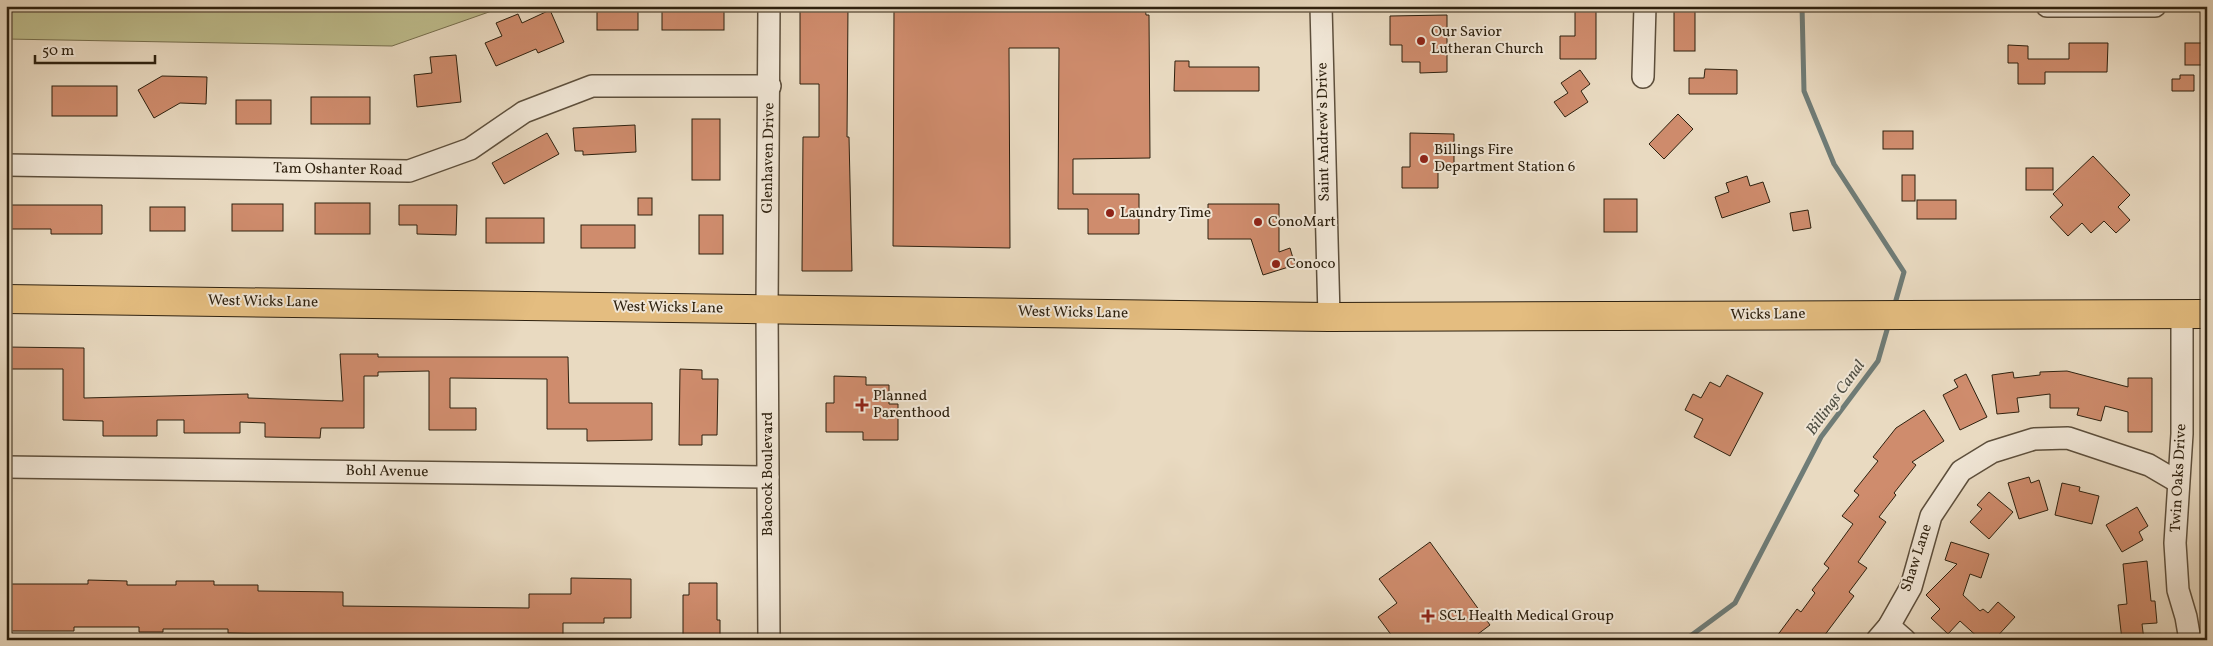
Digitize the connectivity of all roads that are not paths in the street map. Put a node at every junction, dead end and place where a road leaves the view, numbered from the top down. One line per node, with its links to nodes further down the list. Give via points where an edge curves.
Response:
1 (769, 6): 7 (street, Glenhaven Drive)
2 (1321, 6): 12 (street, Saint Andrew's Drive)
3 (1645, 6): 6 (street)
4 (2047, 6): 5 (street)
5 (2155, 6)
6 (1643, 77)
7 (770, 86): 8 (street, Tam Oshanter Road, via 592,86 524,112 470,150 409,171); 10 (street, Glenhaven Drive)
8 (6, 165)
9 (6, 299): 10 (main road, West Wicks Lane)
10 (767, 309): 12 (main road, West Wicks Lane); 14 (street, Babcock Boulevard)
11 (2194, 314): 12 (main road, Wicks Lane); 15 (street, Twin Oaks Drive)
12 (1329, 317)
13 (6, 467): 14 (street, Bohl Avenue)
14 (768, 477): 17 (street, Babcock Boulevard)
15 (2178, 482): 16 (street, Shaw Lane, via 2149,466 2068,438 2034,439 1992,452 1961,470 1931,516 1911,587); 19 (street, Twin Oaks Drive, via 2175,543 2178,590)
16 (1883, 633): 18 (street)
17 (769, 640)
18 (1906, 640)
19 (2190, 640)

